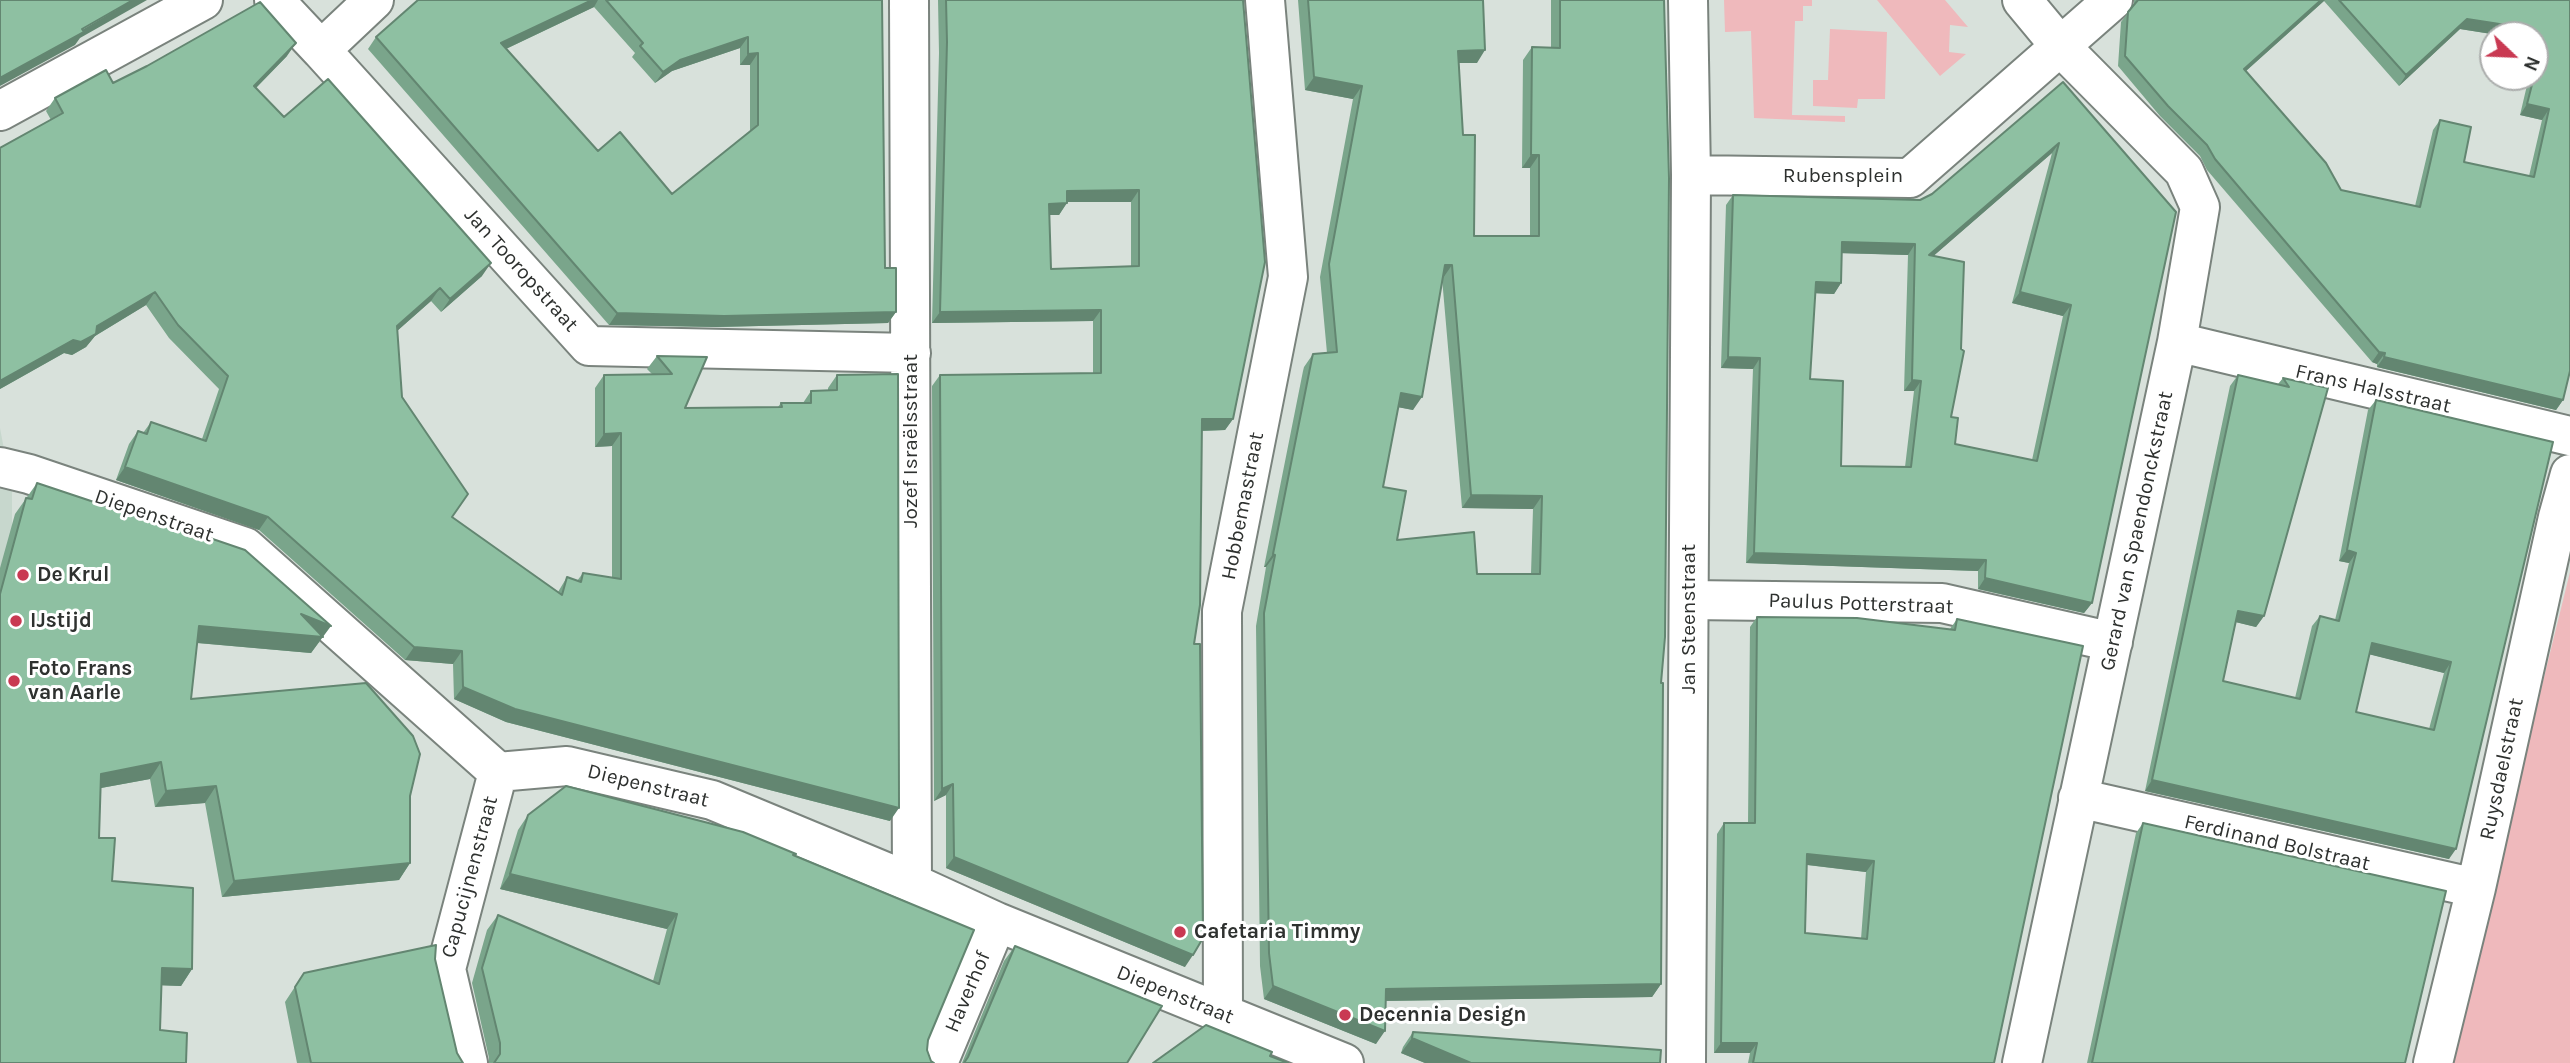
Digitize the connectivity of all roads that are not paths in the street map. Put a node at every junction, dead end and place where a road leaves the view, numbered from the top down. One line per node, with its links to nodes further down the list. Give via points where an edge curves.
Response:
1 (203, 0): 11 (street)
2 (274, 0): 10 (street, Jan Tooropstraat)
3 (374, 0): 10 (street)
4 (909, 0): 14 (street, Jozef Israëlsstraat)
5 (1265, 0): 25 (street, Hobbemastraat, via 1288,278 1222,611)
6 (1688, 0): 12 (street)
7 (2021, 0): 9 (street)
8 (2113, 0): 9 (street, Rubensplein)
9 (2061, 47): 12 (street, Rubensplein, via 1910,178); 13 (street, Gerard van Spaendonckstraat, via 2184,171 2200,207)
10 (320, 50): 14 (street, Jan Tooropstraat, via 589,346)
11 (0, 111)
12 (1691, 175): 18 (street, Jan Steenstraat)
13 (2177, 342): 15 (street, Frans Halsstraat); 19 (street, Gerard van Spaendonckstraat)
14 (911, 353): 22 (street, Jozef Israëlsstraat)
15 (2570, 436)
16 (0, 467): 20 (street, Diepenstraat, via 245,547)
17 (2570, 474): 23 (street, Ruysdaelstraat)
18 (1689, 600): 19 (street, Paulus Potterstraat, via 1942,603); 29 (street, Jan Steenstraat)
19 (2113, 642): 21 (street, Gerard van Spaendonckstraat)
20 (498, 772): 22 (street, Diepenstraat, via 567,766 712,800); 26 (street, Capucijnenstraat, via 446,969)
21 (2078, 798): 23 (street, Ferdinand Bolstraat); 30 (street, Gerard van Spaendonckstraat)
22 (912, 883): 24 (street, Diepenstraat)
23 (2476, 888): 31 (street, Ruysdaelstraat)
24 (997, 922): 25 (street, Diepenstraat); 27 (street, Haverhof)
25 (1223, 1015): 28 (street, Diepenstraat)
26 (468, 1063)
27 (938, 1063)
28 (1344, 1063)
29 (1686, 1063)
30 (2022, 1063)
31 (2433, 1063)

